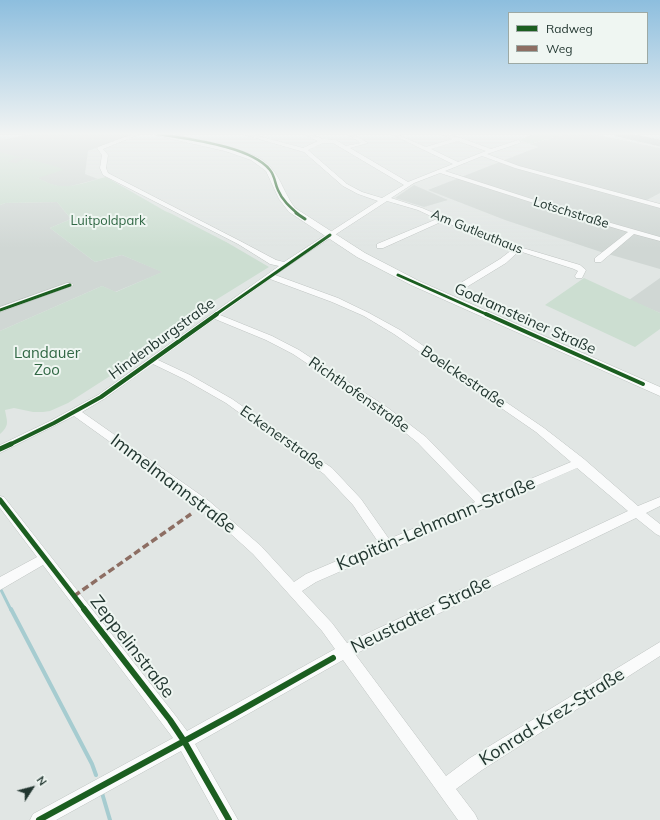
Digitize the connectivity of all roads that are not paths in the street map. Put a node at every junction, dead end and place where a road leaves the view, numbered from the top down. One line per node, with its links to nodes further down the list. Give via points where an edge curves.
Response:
1 (104, 172): 18 (street, via 273,262)
2 (271, 172): 13 (street, Godramsteiner Straße, via 279,193 289,207)
3 (331, 172): 9 (street, Am Gutleuthaus, via 345,185)
4 (386, 172): 8 (street)
5 (437, 172): 8 (street, Hindenburgstraße)
6 (444, 172): 12 (street, Lotschstraße)
7 (533, 172): 10 (street)
8 (408, 185): 9 (street, Hindenburgstraße)
9 (385, 200): 11 (street, Am Gutleuthaus, via 420,209); 13 (street, Hindenburgstraße)
10 (660, 206)
11 (442, 219): 15 (street); 16 (street, Am Gutleuthaus)
12 (633, 231): 14 (street, Lotschstraße); 17 (street, Lotschstraße)
13 (330, 235): 18 (street, Hindenburgstraße); 26 (street, Godramsteiner Straße, via 411,281)
14 (660, 239)
15 (380, 246)
16 (517, 249): 20 (street, Am Gutleuthaus, via 577,267 582,270); 22 (street, via 503,262)
17 (598, 260)
18 (285, 265): 19 (street, Hindenburgstraße)
19 (269, 276): 24 (street, Hindenburgstraße); 29 (street, Boelckestraße, via 324,295 388,326 526,420)
20 (579, 276)
21 (70, 285): 23 (street)
22 (462, 286)
23 (0, 310)
24 (214, 316): 25 (street, Hindenburgstraße); 32 (street, Richthofenstraße, via 290,349 384,410 422,440)
25 (153, 361): 27 (street, Hindenburgstraße); 35 (street, Eckenerstraße, via 229,401 328,471 357,502)
26 (660, 392)
27 (75, 412): 28 (street, Hindenburgstraße); 38 (street, Immelmannstraße, via 207,505 240,533)
28 (0, 448)
29 (580, 462): 32 (street, Kapitän-Lehmann-Straße); 33 (street, Boelckestraße)
30 (0, 500): 36 (street, Zeppelinstraße)
31 (660, 501): 33 (street, Neustadter Straße)
32 (484, 504): 35 (street, Kapitän-Lehmann-Straße)
33 (637, 512): 34 (street, Boelckestraße); 40 (street, Neustadter Straße)
34 (660, 531)
35 (387, 545): 38 (street, Kapitän-Lehmann-Straße, via 311,578)
36 (45, 558): 37 (street); 41 (street, Zeppelinstraße)
37 (4, 582)
38 (294, 589): 40 (street, Immelmannstraße, via 327,627)
39 (660, 648): 42 (street, Konrad-Krez-Straße, via 476,764)
40 (344, 652): 41 (street, Neustadter Straße); 42 (street, Immelmannstraße)
41 (184, 741): 43 (street, Neustadter Straße); 44 (street, Zeppelinstraße)
42 (445, 787): 45 (street, Immelmannstraße)
43 (39, 820)
44 (229, 820)
45 (469, 820)

